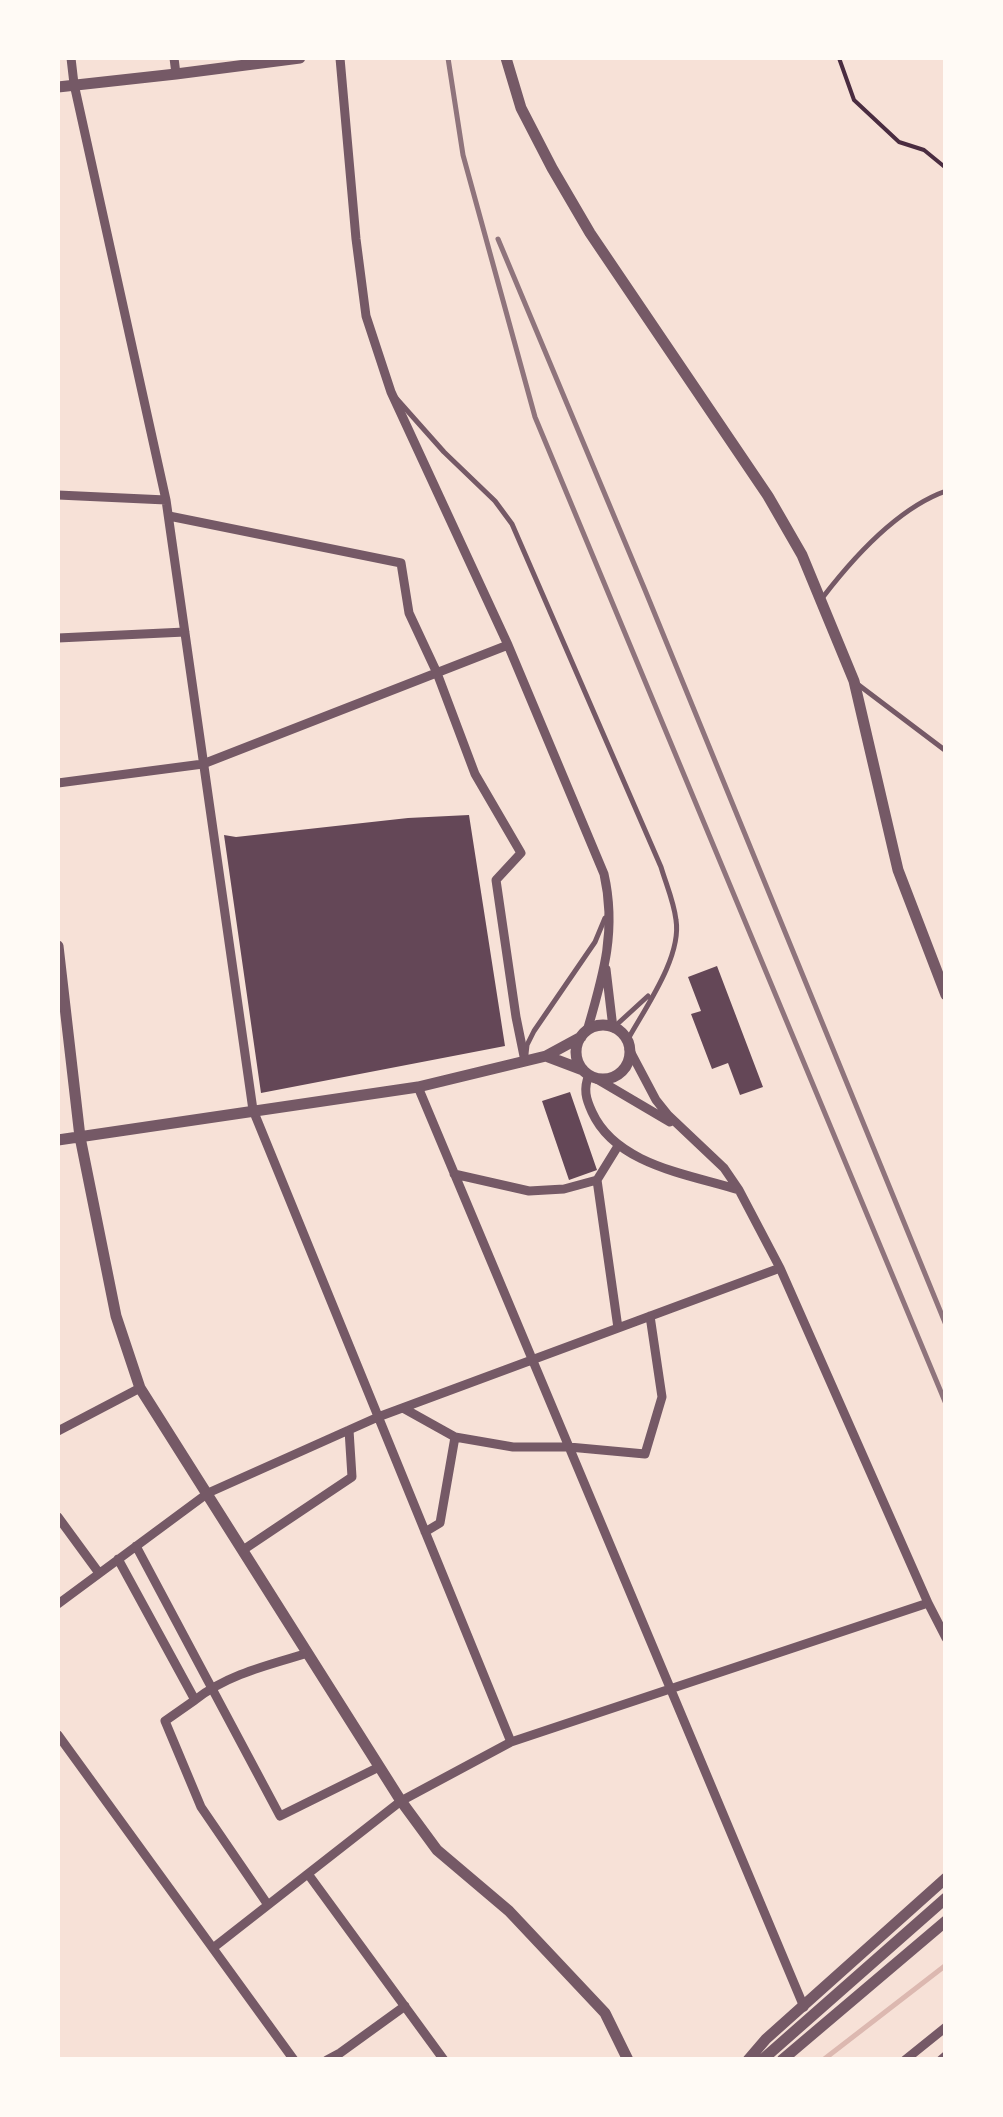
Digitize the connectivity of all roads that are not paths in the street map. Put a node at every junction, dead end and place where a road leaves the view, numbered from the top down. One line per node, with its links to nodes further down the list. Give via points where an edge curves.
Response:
1 (71, 58): 7 (street)
2 (174, 58): 6 (street)
3 (300, 58): 6 (street)
4 (340, 58): 9 (street, via 366,316)
5 (506, 58): 14 (street, via 521,108 552,168 768,496)
6 (176, 74): 7 (street)
7 (74, 84): 8 (street); 12 (street)
8 (58, 86)
9 (391, 392): 17 (street); 26 (lane, via 512,524 661,867 676,939)
10 (946, 491): 14 (lane, via 896,520)
11 (58, 496): 12 (street)
12 (166, 500): 13 (street)
13 (168, 516): 15 (street); 18 (street, via 401,564 409,614)
14 (821, 600): 19 (street)
15 (185, 632): 16 (street); 21 (street)
16 (58, 638)
17 (508, 645): 18 (street); 23 (street)
18 (437, 673): 21 (street); 32 (street, via 475,774 521,854 496,880)
19 (854, 681): 20 (lane); 27 (street, via 898,870)
20 (946, 751)
21 (204, 764): 22 (street); 35 (street)
22 (58, 783)
23 (610, 900): 25 (street); 32 (lane, via 595,942 527,1045)
24 (58, 946): 37 (street)
25 (606, 962): 28 (street); 29 (street)
26 (656, 986): 28 (lane); 30 (lane)
27 (946, 995)
28 (614, 1028): 29 (street, via 595,1026); 30 (street)
29 (584, 1034): 31 (street); 33 (street, via 576,1054)
30 (628, 1045): 33 (street, via 620,1072 605,1079); 36 (street, via 656,1100)
31 (546, 1056): 32 (street); 33 (street)
32 (525, 1061): 34 (street)
33 (590, 1075): 36 (street); 39 (street, via 586,1098)
34 (418, 1087): 35 (street); 40 (street)
35 (253, 1110): 37 (street); 49 (street)
36 (684, 1132): 42 (street)
37 (80, 1137): 38 (street); 47 (street, via 116,1316)
38 (58, 1140)
39 (618, 1146): 41 (street); 42 (street)
40 (454, 1174): 41 (street, via 529,1191); 46 (street)
41 (597, 1180): 45 (street)
42 (739, 1190): 43 (street)
43 (780, 1268): 44 (street); 61 (street)
44 (650, 1316): 45 (street); 53 (street, via 662,1397 645,1454)
45 (618, 1328): 46 (street)
46 (532, 1360): 48 (street); 53 (street)
47 (140, 1388): 50 (street); 54 (street)
48 (404, 1408): 49 (street); 52 (street)
49 (378, 1417): 51 (street); 56 (street)
50 (58, 1430)
51 (349, 1430): 54 (street); 58 (street, via 352,1477)
52 (455, 1438): 53 (street); 56 (street, via 440,1523)
53 (569, 1447): 66 (street)
54 (208, 1493): 57 (street); 58 (street)
55 (58, 1517): 60 (street)
56 (425, 1532): 69 (street)
57 (136, 1546): 59 (street); 65 (street)
58 (243, 1550): 64 (street)
59 (118, 1559): 60 (street); 67 (street)
60 (99, 1574): 62 (street)
61 (928, 1603): 63 (street); 66 (street)
62 (58, 1604)
63 (946, 1638)
64 (308, 1653): 65 (street); 70 (street)
65 (210, 1688): 67 (street); 70 (street, via 280,1816)
66 (671, 1690): 69 (street); 79 (street)
67 (195, 1700): 75 (street, via 165,1721 202,1807)
68 (58, 1735): 77 (street)
69 (511, 1742): 71 (street)
70 (379, 1766): 71 (street)
71 (401, 1802): 72 (street); 85 (street, via 437,1850 509,1912 605,2013)
72 (308, 1874): 75 (street); 78 (street)
73 (946, 1878): 79 (street)
74 (946, 1898): 87 (street)
75 (268, 1905): 77 (street)
76 (946, 1921): 88 (street)
77 (213, 1948): 82 (street)
78 (405, 2006): 83 (street); 84 (street)
79 (804, 2008): 86 (street)
80 (946, 2027): 89 (street)
81 (946, 2053): 90 (lane)
82 (294, 2060)
83 (327, 2060)
84 (444, 2060)
85 (628, 2060)
86 (748, 2060)
87 (762, 2060)
88 (782, 2060)
89 (906, 2060)
90 (938, 2060)

